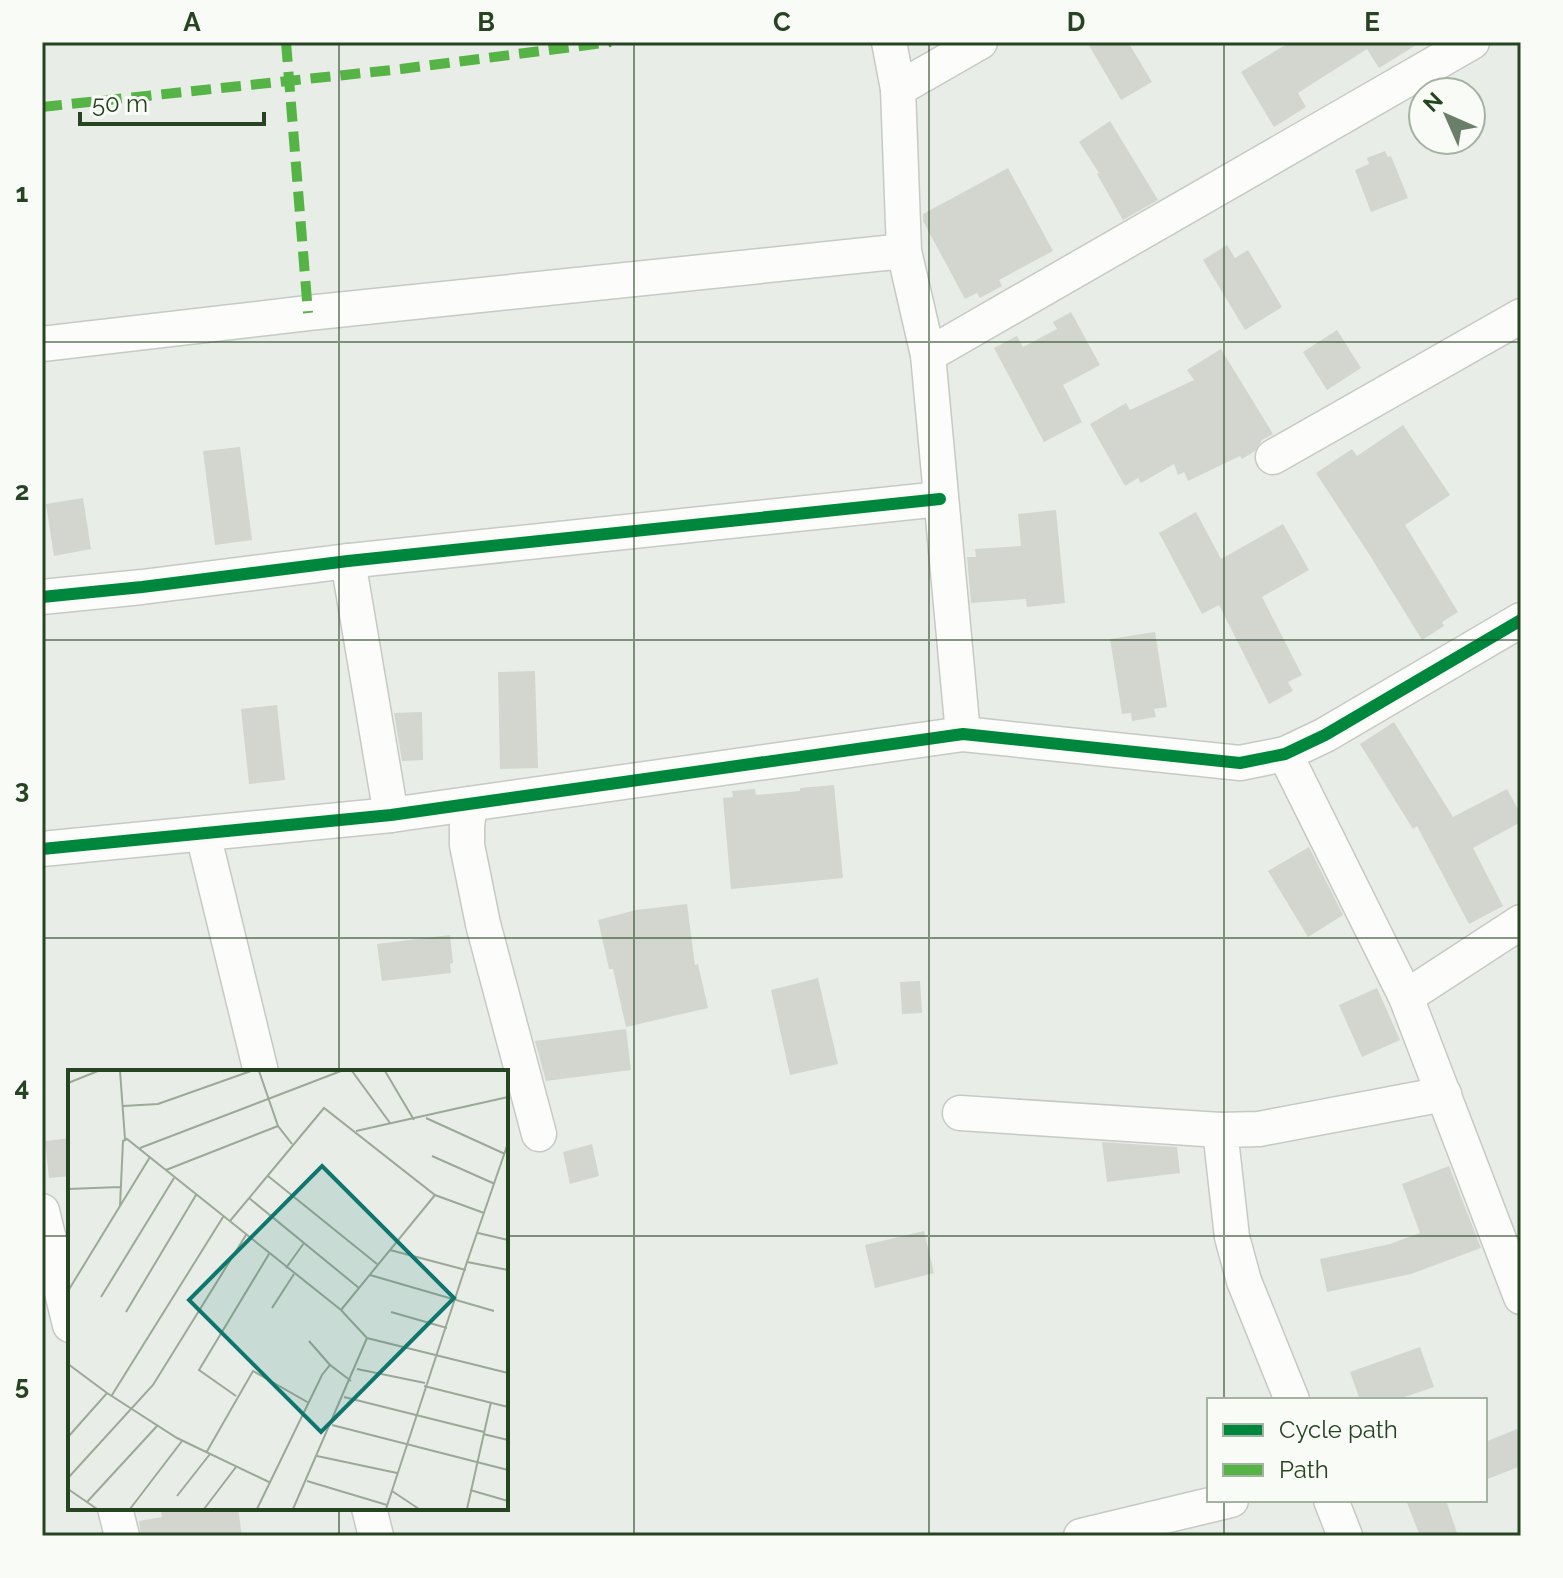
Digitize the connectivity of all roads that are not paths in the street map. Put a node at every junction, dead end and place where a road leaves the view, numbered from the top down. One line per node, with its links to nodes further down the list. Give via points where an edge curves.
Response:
1 (889, 42): 4 (street)
2 (980, 42): 4 (street)
3 (1472, 42): 8 (street)
4 (898, 89): 5 (street)
5 (904, 251): 7 (street); 8 (street)
6 (1521, 316): 9 (street)
7 (42, 344)
8 (928, 355): 10 (street)
9 (1273, 457)
10 (940, 499): 11 (street); 14 (street)
11 (348, 561): 12 (street); 17 (street)
12 (42, 597)
13 (1521, 620): 15 (street)
14 (963, 734): 15 (street, via 1240,763); 16 (street)
15 (1285, 754): 21 (street)
16 (470, 804): 17 (street); 26 (street, via 467,845)
17 (391, 815): 18 (street)
18 (203, 834): 19 (street); 22 (street)
19 (42, 849)
20 (1521, 922): 21 (street)
21 (1406, 997): 23 (street)
22 (261, 1070)
23 (1444, 1094): 25 (street, via 1259,1129); 28 (street)
24 (960, 1113): 25 (street)
25 (1220, 1130): 31 (street, via 1232,1237)
26 (539, 1134)
27 (42, 1211): 30 (street)
28 (1510, 1231): 29 (street)
29 (1521, 1297)
30 (68, 1317)
31 (1291, 1398)
32 (1223, 1502): 38 (street)
33 (1332, 1502): 39 (street)
34 (116, 1510): 36 (street)
35 (370, 1510): 37 (street)
36 (122, 1536)
37 (376, 1536)
38 (1081, 1536)
39 (1345, 1536)

